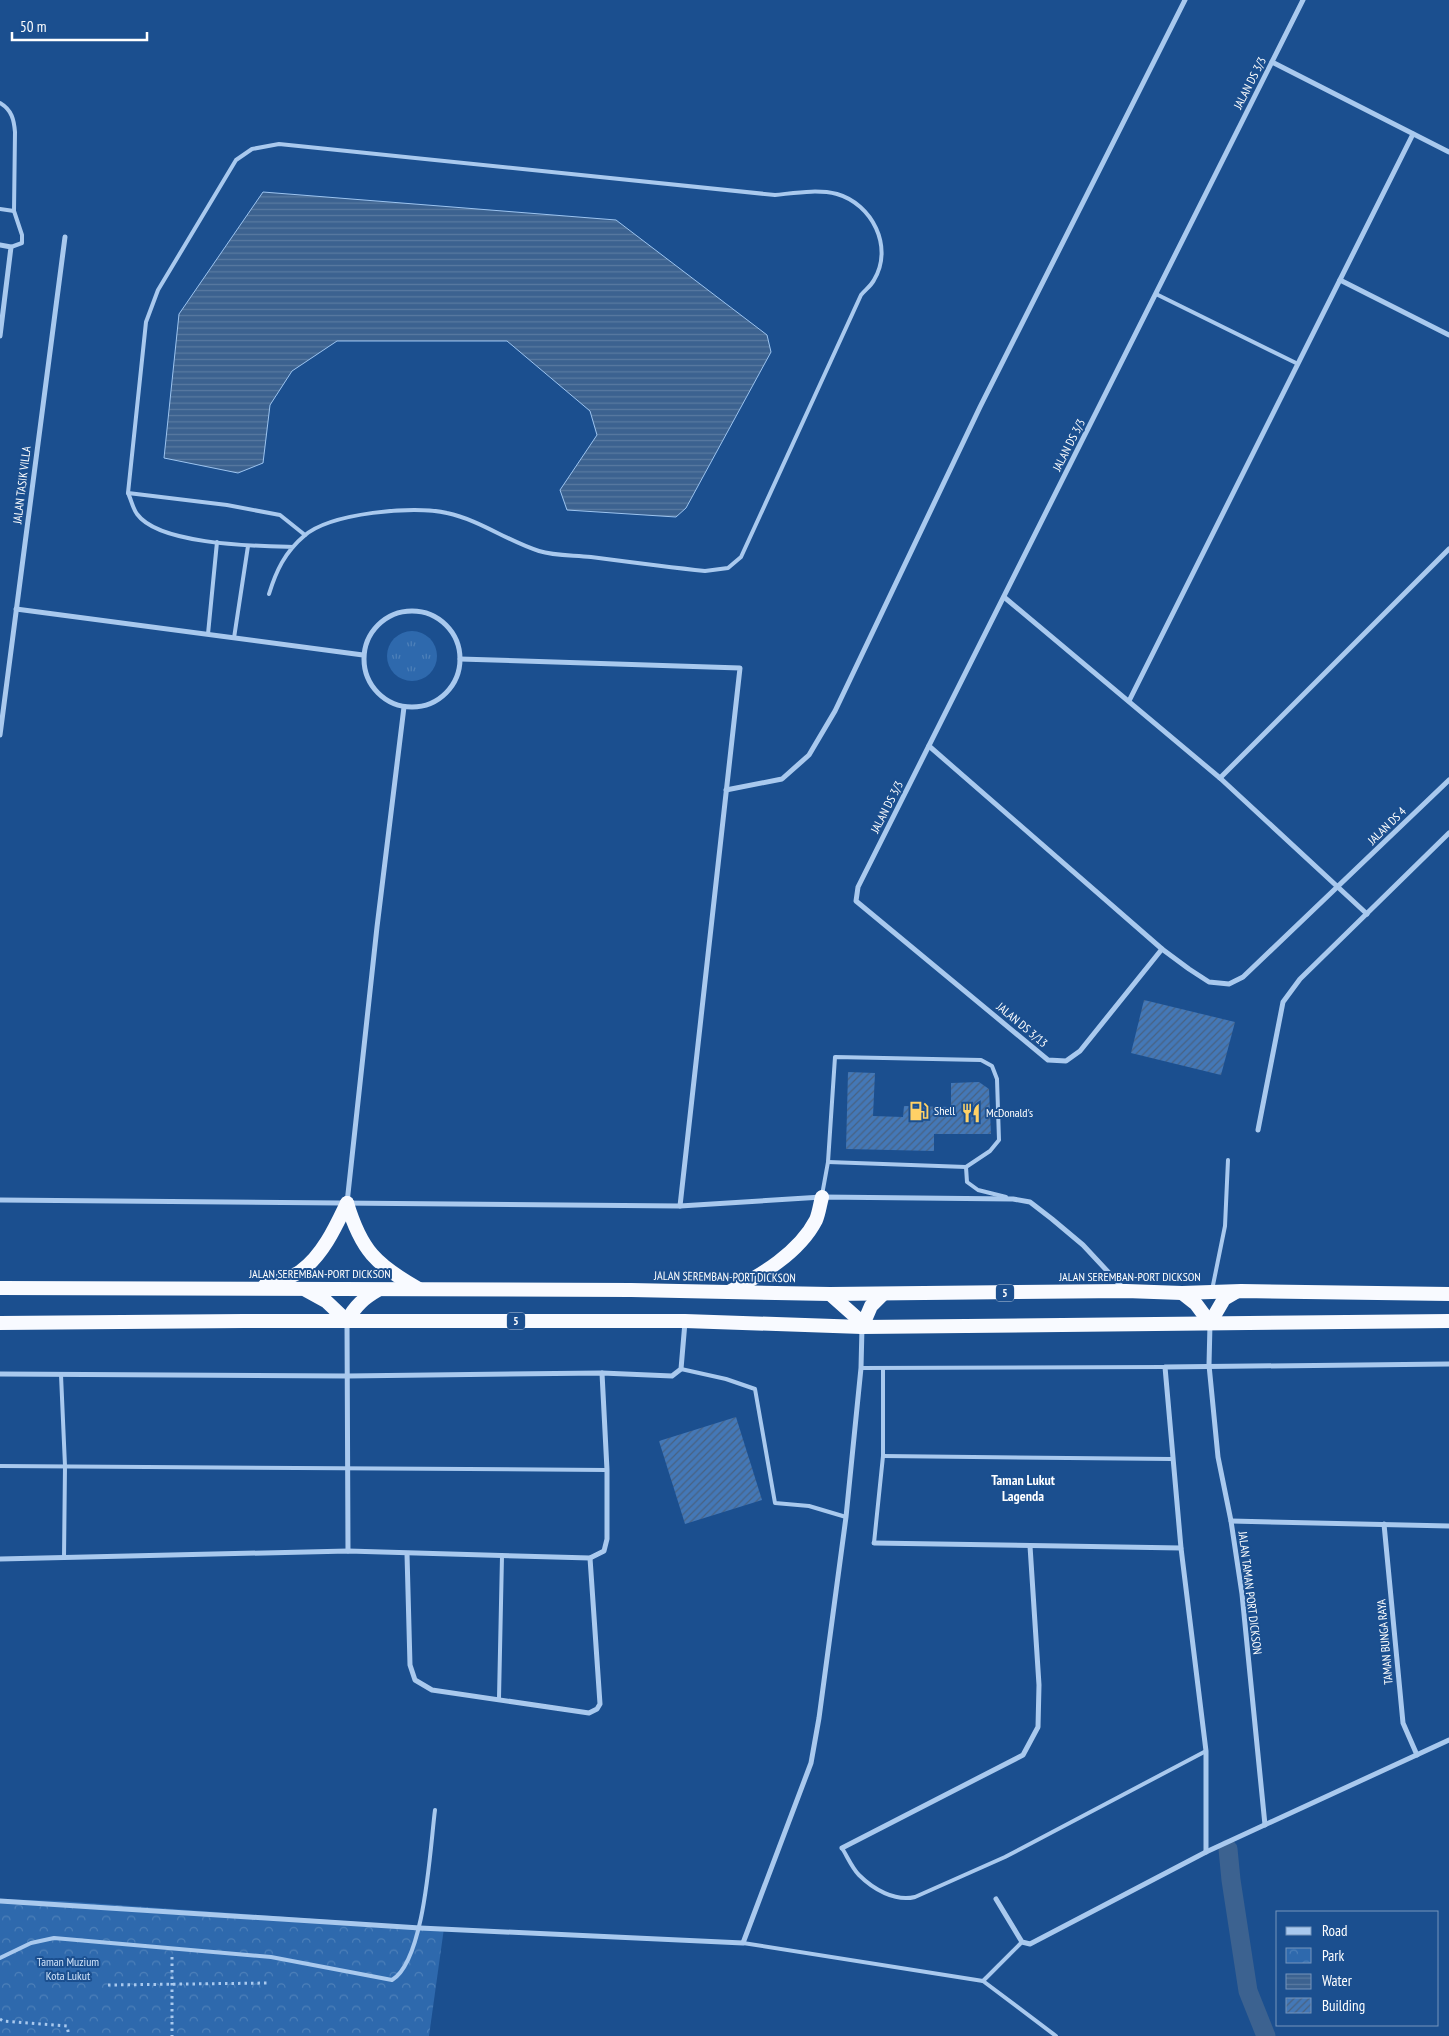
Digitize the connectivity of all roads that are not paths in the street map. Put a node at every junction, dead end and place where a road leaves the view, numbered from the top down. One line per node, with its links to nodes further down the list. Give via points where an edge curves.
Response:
1 (1185, 0): 37 (street, via 980,407 835,711 809,755 782,779)
2 (1303, 0): 3 (street, JALAN DS 3/3)
3 (1272, 62): 5 (street); 13 (street, JALAN DS 3/3)
4 (0, 103): 8 (lane, via 7,107 14,120)
5 (1413, 134): 6 (street); 12 (street)
6 (1449, 152)
7 (0, 209): 8 (lane)
8 (14, 211): 11 (lane, via 22,243)
9 (65, 237): 26 (street, JALAN TASIK VILLA)
10 (0, 245): 11 (street)
11 (10, 247): 14 (street)
12 (1340, 280): 15 (street); 17 (street)
13 (1156, 294): 17 (lane); 25 (street, JALAN DS 3/3)
14 (1, 318): 16 (street)
15 (1449, 335)
16 (0, 336)
17 (1296, 363): 31 (street)
18 (128, 493): 19 (lane, via 280,515); 19 (lane, via 146,322 158,290 236,160 252,149 279,144 775,195 819,192 838,195 861,205 879,231 881,257 874,280 861,295 741,558 728,568 705,571 539,551 474,522 427,510 372,513 334,521); 20 (lane, via 138,515 163,533)
19 (305, 535): 22 (lane)
20 (217, 542): 21 (lane); 27 (lane)
21 (248, 546): 22 (lane); 28 (lane)
22 (293, 547): 24 (lane, via 276,573)
23 (1449, 549): 35 (street)
24 (269, 594)
25 (1004, 597): 31 (street); 34 (street, JALAN DS 3/3)
26 (16, 608): 27 (street); 33 (street, JALAN TASIK VILLA)
27 (208, 634): 28 (street)
28 (234, 638): 29 (street)
29 (363, 655): 30 (street, via 377,626 390,616 406,611 422,612 437,618 449,629); 32 (street, via 369,682 384,698)
30 (460, 659): 32 (street, via 457,676 449,690 429,703); 37 (street, via 740,668)
31 (1129, 701): 35 (street)
32 (404, 707): 50 (street)
33 (0, 735)
34 (930, 746): 40 (street, JALAN DS 3/3, via 858,887); 42 (street, JALAN DS 4)
35 (1220, 778): 39 (street)
36 (1449, 780): 39 (street, JALAN DS 4)
37 (726, 790): 51 (street)
38 (1449, 833): 41 (street)
39 (1340, 887): 41 (street); 42 (street, JALAN DS 4, via 1243,977 1229,984 1209,982)
40 (856, 901): 42 (street, JALAN DS 3/13, via 1048,1060 1066,1061 1080,1051)
41 (1367, 914): 43 (street, via 1300,979 1283,1002)
42 (1162, 949)
43 (1258, 1130)
44 (1228, 1160): 59 (lane, via 1225,1226)
45 (828, 1162): 46 (lane); 46 (lane, via 835,1057 981,1060 992,1066 997,1079 999,1140 990,1151); 47 (lane)
46 (966, 1167): 48 (lane, via 967,1182 978,1190)
47 (822, 1197): 48 (street); 51 (street); 60 (highway, via 816,1220 786,1255 771,1269)
48 (1013, 1199): 57 (street, via 1030,1202 1052,1219 1083,1245)
49 (0, 1200): 50 (street)
50 (346, 1203): 51 (street); 53 (highway, via 328,1239 300,1272); 56 (highway, via 360,1240 375,1259)
51 (680, 1206)
52 (0, 1288): 53 (highway, JALAN SEREMBAN-PORT DICKSON / 5)
53 (255, 1289): 54 (highway, JALAN SEREMBAN-PORT DICKSON / 5)
54 (304, 1289): 55 (highway, JALAN SEREMBAN-PORT DICKSON / 5); 65 (highway, via 326,1301)
55 (378, 1290): 56 (highway, JALAN SEREMBAN-PORT DICKSON / 5); 65 (highway, via 363,1298)
56 (420, 1290): 60 (highway, JALAN SEREMBAN-PORT DICKSON / 5)
57 (1126, 1291): 61 (highway, JALAN SEREMBAN-PORT DICKSON / 5); 63 (highway, JALAN SEREMBAN-PORT DICKSON / 5)
58 (1242, 1291): 59 (highway, JALAN SEREMBAN-PORT DICKSON / 5); 64 (highway, JALAN SEREMBAN-PORT DICKSON / 5); 69 (highway, via 1232,1292 1224,1300)
59 (1212, 1292): 61 (highway, JALAN SEREMBAN-PORT DICKSON / 5)
60 (726, 1293): 62 (highway, JALAN SEREMBAN-PORT DICKSON / 5)
61 (1182, 1293): 69 (highway, via 1196,1304)
62 (830, 1294): 63 (highway, JALAN SEREMBAN-PORT DICKSON / 5); 70 (highway)
63 (883, 1294): 70 (highway, via 871,1306)
64 (1449, 1294)
65 (347, 1320): 66 (highway, 5); 68 (highway, 5); 80 (street)
66 (685, 1321): 70 (highway, 5); 76 (street)
67 (1449, 1321): 69 (highway, 5)
68 (0, 1323)
69 (1210, 1323): 70 (highway, 5); 72 (street, JALAN TAMAN PORT DICKSON)
70 (862, 1327): 74 (street)
71 (1449, 1364): 72 (street)
72 (1209, 1365): 73 (street); 88 (street, JALAN TAMAN PORT DICKSON, via 1218,1458)
73 (1165, 1366): 75 (lane); 82 (street)
74 (861, 1368): 75 (lane); 87 (street)
75 (883, 1368): 81 (lane)
76 (681, 1369): 77 (street, via 672,1376); 87 (lane, via 755,1389 774,1503 809,1506)
77 (602, 1373): 80 (street); 86 (street)
78 (0, 1374): 79 (street)
79 (61, 1375): 80 (street); 84 (lane)
80 (347, 1376): 85 (street)
81 (883, 1456): 82 (lane); 91 (lane)
82 (1172, 1459): 93 (street)
83 (0, 1466): 84 (lane)
84 (65, 1466): 85 (lane); 97 (lane)
85 (348, 1468): 86 (lane); 94 (street)
86 (607, 1470): 98 (street, via 607,1539 604,1551)
87 (846, 1517): 111 (street, via 811,1763)
88 (1231, 1521): 89 (street); 105 (street, JALAN TAMAN PORT DICKSON, via 1242,1594)
89 (1384, 1524): 90 (street); 103 (street, TAMAN BUNGA RAYA, via 1403,1723)
90 (1449, 1526)
91 (874, 1543): 92 (street)
92 (1030, 1546): 93 (street); 106 (street, via 1039,1685 1038,1727 1022,1755)
93 (1181, 1548): 102 (street)
94 (348, 1551): 95 (street); 97 (street)
95 (408, 1554): 96 (street); 100 (street, via 410,1665 415,1680 432,1690)
96 (502, 1556): 98 (street); 100 (lane)
97 (64, 1558): 99 (street)
98 (590, 1558): 100 (street, via 600,1704 597,1709 589,1713)
99 (0, 1559)
100 (499, 1698)
101 (1449, 1740): 103 (street)
102 (1206, 1751): 106 (lane, via 1005,1857 915,1898 904,1900 887,1895 858,1875); 107 (street)
103 (1417, 1755): 105 (street)
104 (435, 1810): 110 (lane)
105 (1265, 1825): 107 (street)
106 (842, 1848)
107 (1206, 1852): 112 (street, via 1030,1944)
108 (996, 1899): 112 (street)
109 (0, 1901): 110 (street)
110 (420, 1928): 111 (street); 113 (lane, via 402,1974 392,1980 271,1957 54,1938 32,1943)
111 (743, 1942): 114 (lane)
112 (1022, 1942): 114 (lane)
113 (0, 1958)
114 (983, 1981): 115 (lane)
115 (1056, 2036)

